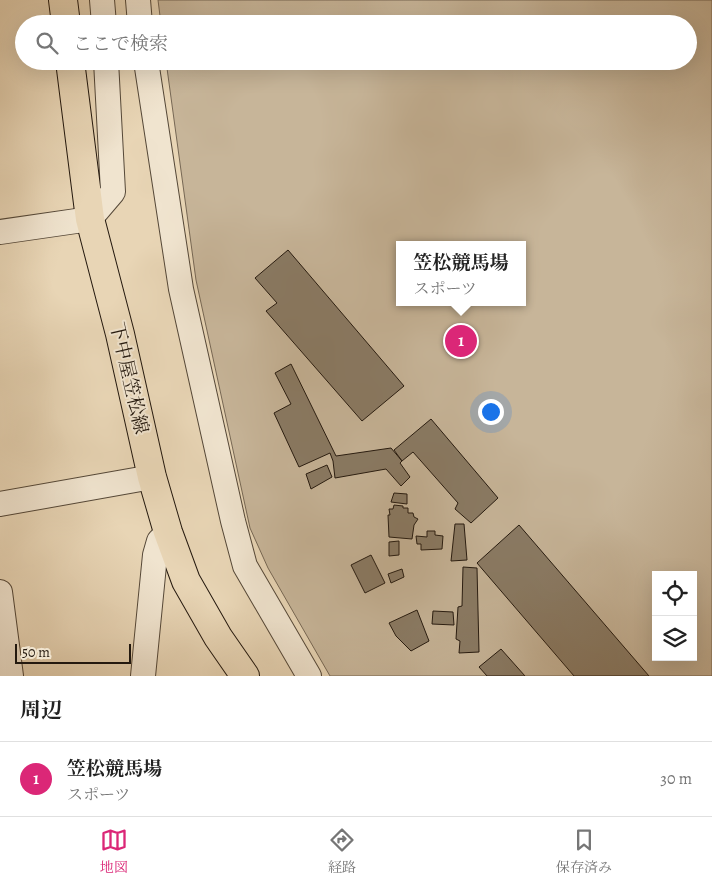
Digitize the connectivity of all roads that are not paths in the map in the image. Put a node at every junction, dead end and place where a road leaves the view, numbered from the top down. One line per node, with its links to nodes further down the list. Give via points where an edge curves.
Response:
1 (63, 0): 4 (main road)
2 (102, 0): 5 (street)
3 (138, 0): 6 (street)
4 (65, 15)
5 (103, 15)
6 (139, 15)
7 (71, 70): 10 (main road, 下中屋笠松線)
8 (106, 70): 10 (street, via 113,192)
9 (147, 70): 19 (street, via 181,289 244,566)
10 (90, 219): 11 (street); 12 (main road, 下中屋笠松線)
11 (0, 232)
12 (152, 477): 13 (street); 14 (main road, 下中屋笠松線)
13 (0, 504)
14 (168, 532): 17 (street, via 159,541 155,554); 18 (main road, 下中屋笠松線, via 186,581)
15 (0, 592): 16 (street)
16 (11, 676)
17 (143, 676)
18 (245, 676)
19 (309, 676)

